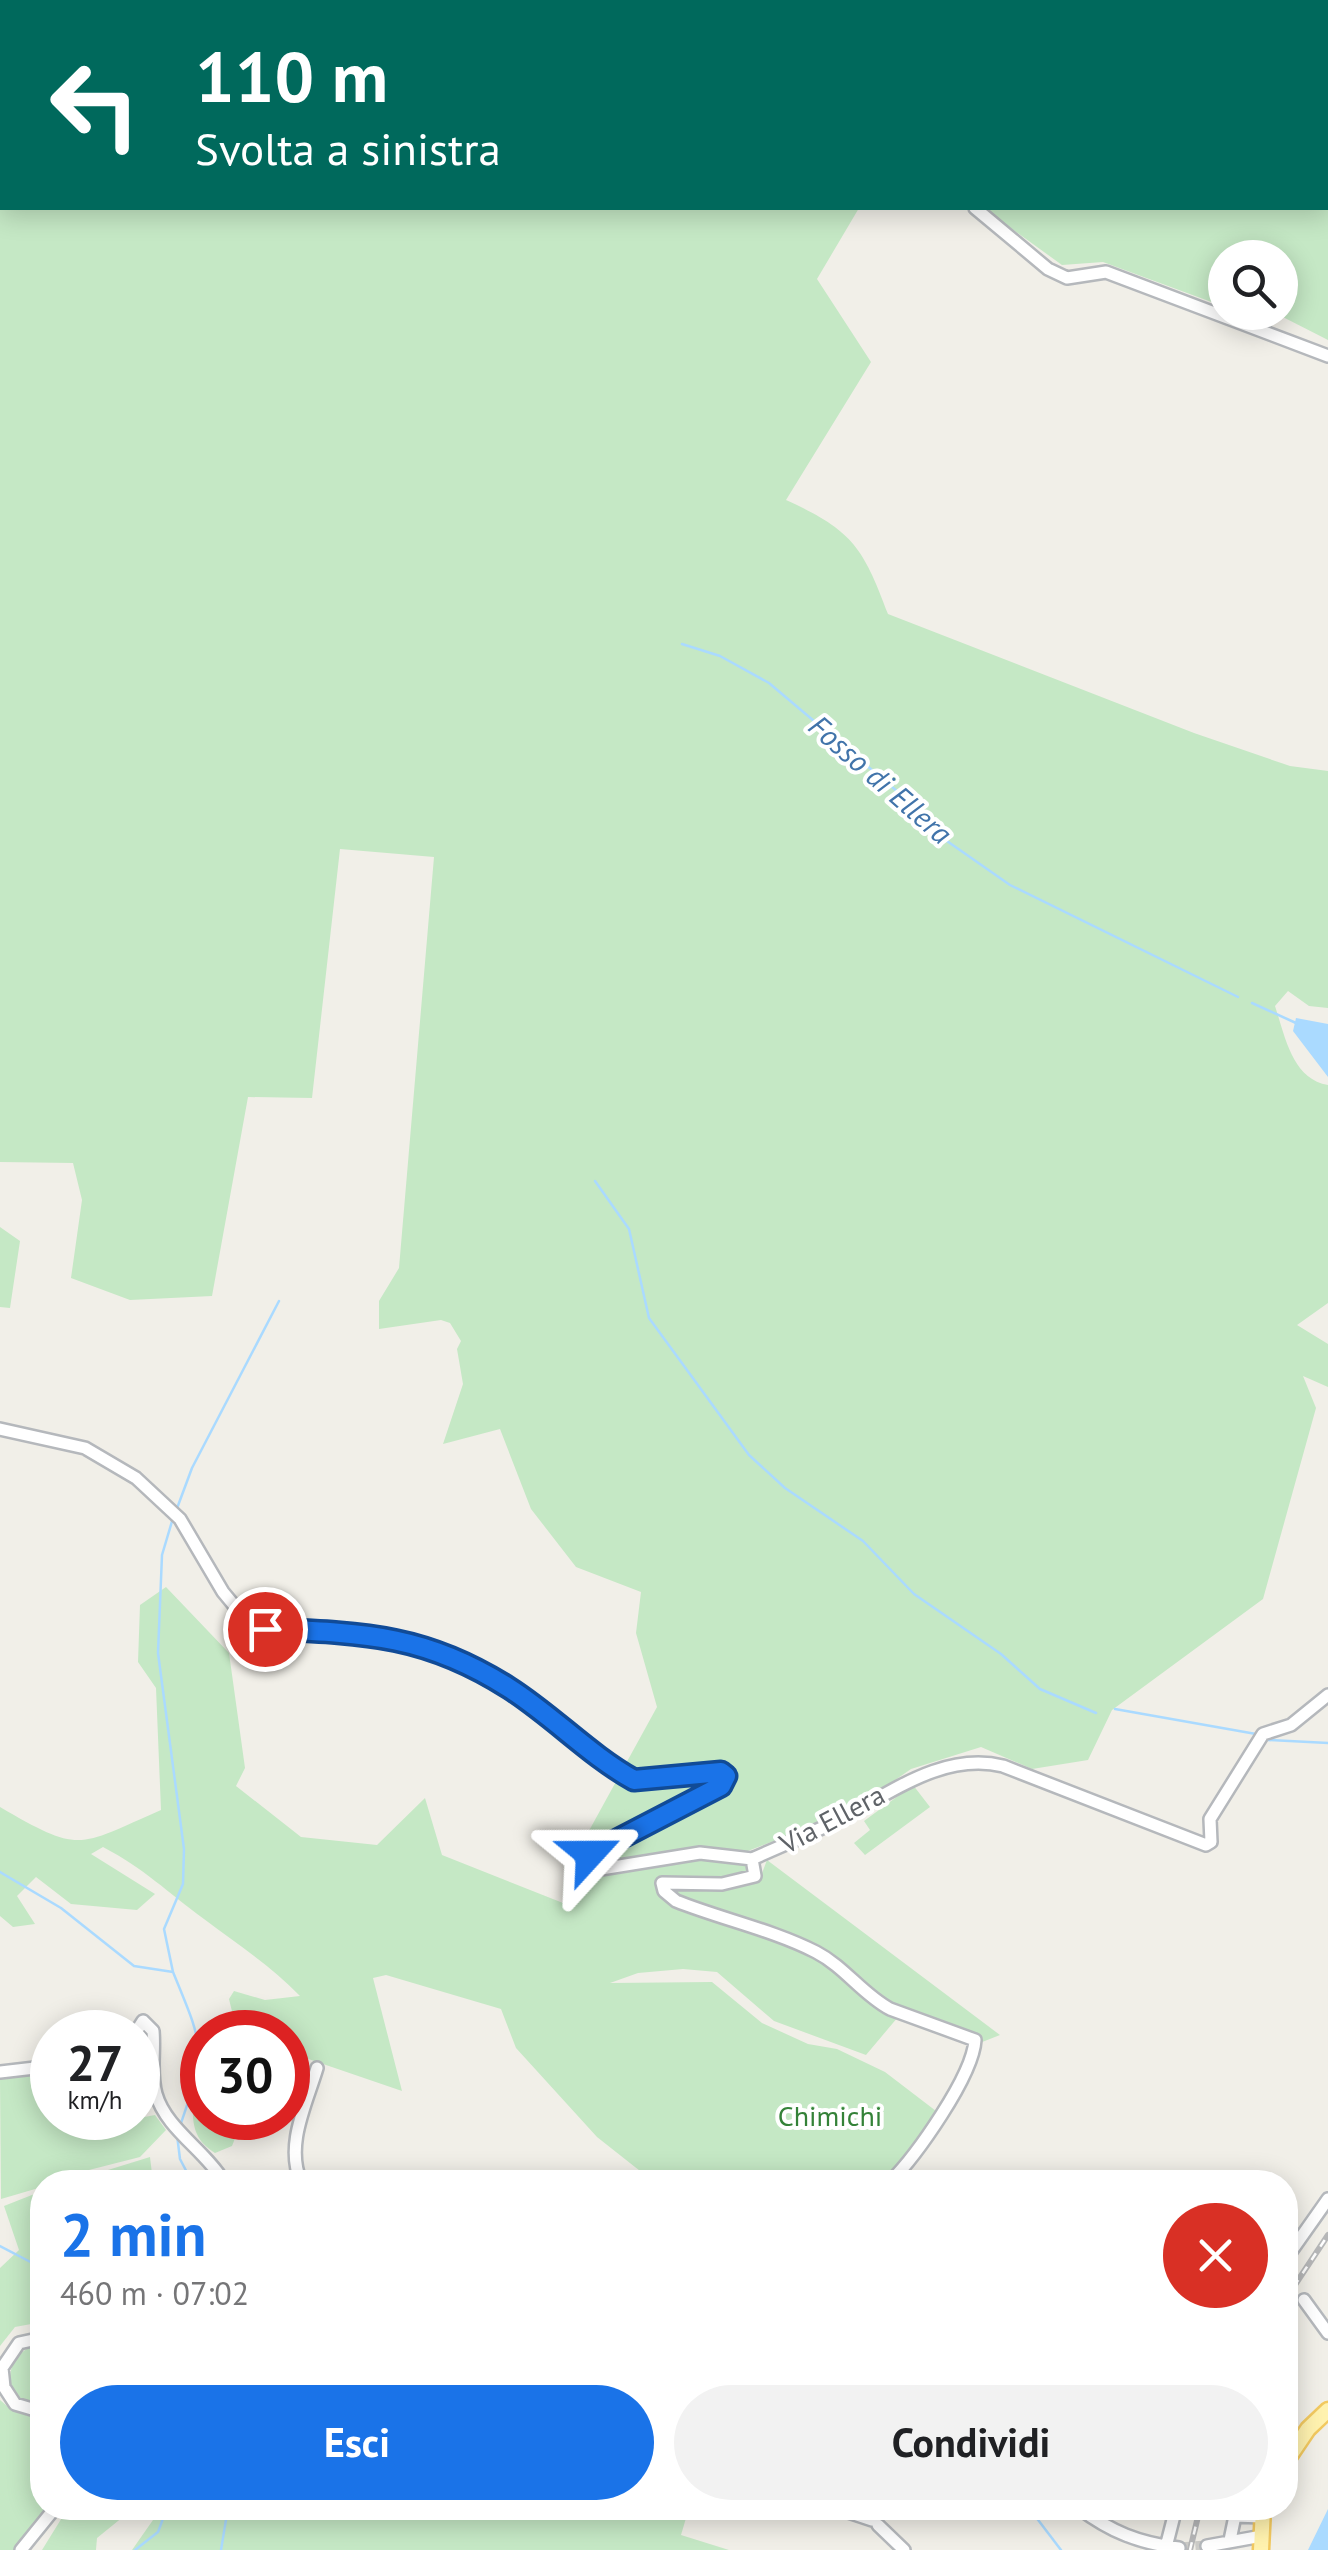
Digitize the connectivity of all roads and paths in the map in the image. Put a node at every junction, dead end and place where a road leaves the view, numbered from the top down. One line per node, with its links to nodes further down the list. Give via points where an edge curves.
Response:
1 (976, 210): 2 (street, via 1067,278 1106,272)
2 (1328, 356)
3 (0, 1429): 5 (street, via 85,1448 136,1478 180,1519 224,1592 259,1628 379,1634 450,1654 509,1688 634,1780 725,1773 721,1786 592,1853 591,1867 700,1853)
4 (1328, 1695): 5 (street, Via Ellera, via 1291,1725 1260,1738 1210,1820 1206,1845 1003,1766 974,1762 898,1784)
5 (752, 1859): 12 (street, Via Ellera, via 755,1876 722,1884 662,1883 664,1892 814,1951 853,1975 876,2002 975,2040 973,2056)
6 (318, 2068): 11 (street, via 295,2141)
7 (30, 2069): 8 (street)
8 (0, 2072)
9 (160, 2101): 10 (street)
10 (214, 2170)
11 (296, 2170)
12 (899, 2170)
13 (1328, 2200): 14 (street)
14 (1298, 2242)
15 (1304, 2300): 16 (street)
16 (1328, 2334)
17 (30, 2341): 18 (street, via 19,2344 2,2368 15,2404)
18 (30, 2408)
19 (1328, 2410): 20 (main road)
20 (1298, 2442)
21 (45, 2520): 30 (street)
22 (869, 2520): 31 (street)
23 (1095, 2520): 29 (street)
24 (1173, 2520): 29 (street)
25 (1234, 2520): 26 (street)
26 (1230, 2540): 27 (street); 28 (street)
27 (1262, 2543)
28 (1208, 2546)
29 (1165, 2548)
30 (20, 2550)
31 (904, 2550)

